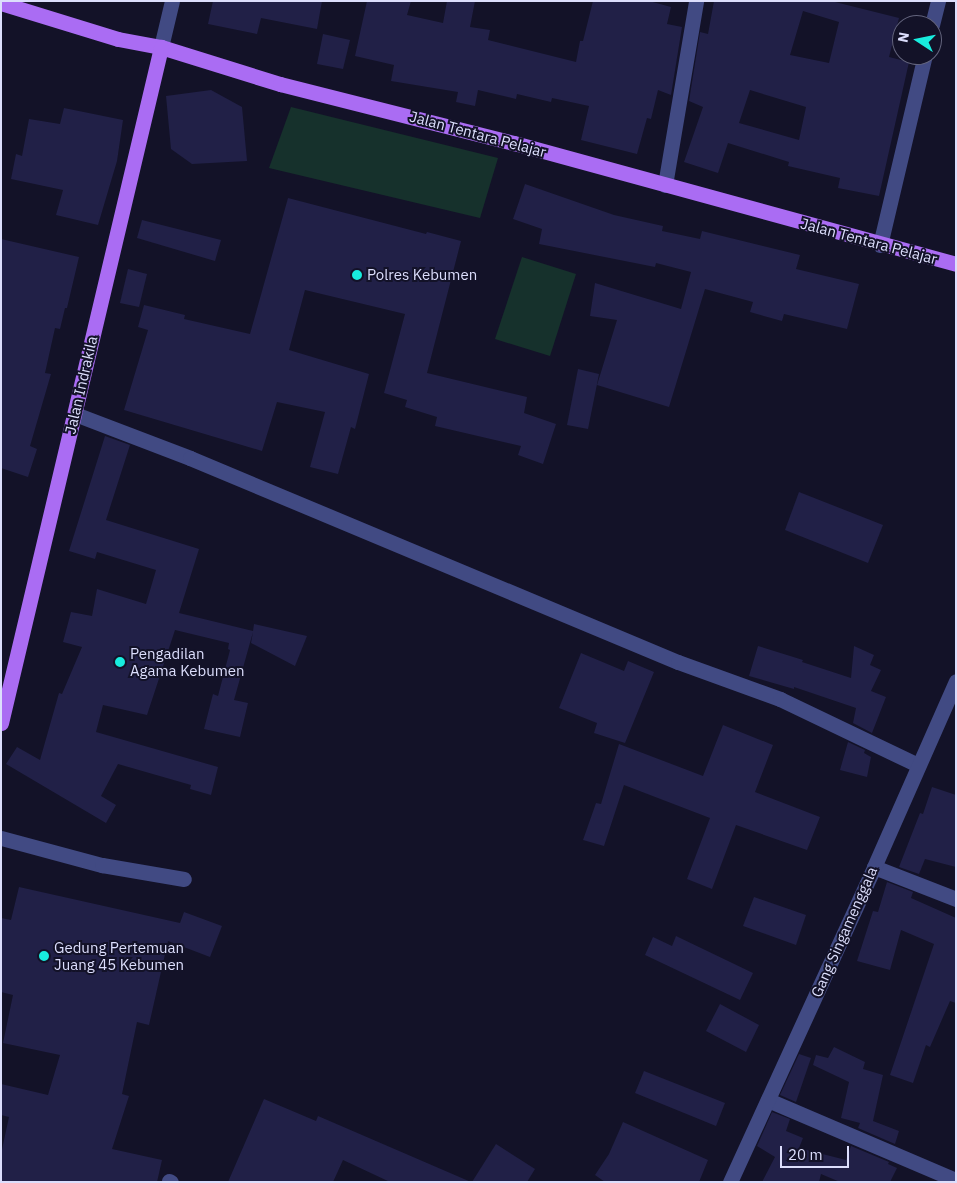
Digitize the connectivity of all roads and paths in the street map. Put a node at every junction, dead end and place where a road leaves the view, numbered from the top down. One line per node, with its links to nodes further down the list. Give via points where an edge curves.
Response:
1 (172, 1): 6 (street)
2 (696, 1): 8 (street)
3 (938, 1): 5 (street)
4 (1, 3): 6 (main road, Jalan Tentara Pelajar, via 118,38)
5 (934, 15)
6 (161, 47): 8 (main road, Jalan Tentara Pelajar, via 280,84); 11 (main road, Jalan Indrakila)
7 (923, 65): 9 (street)
8 (665, 186): 9 (main road, Jalan Tentara Pelajar)
9 (880, 244): 10 (main road, Jalan Tentara Pelajar)
10 (956, 264)
11 (74, 414): 13 (main road, Jalan Indrakila); 14 (street, via 190,458 678,662 780,699)
12 (956, 681): 14 (street, Gang Singamenggala)
13 (1, 723)
14 (913, 762): 16 (street, Gang Singamenggala)
15 (1, 838): 17 (street, via 102,865)
16 (874, 867): 18 (street); 19 (street, Gang Singamenggala)
17 (184, 879)
18 (956, 899)
19 (768, 1100): 20 (street); 21 (street, Gang Singamenggala)
20 (956, 1180)
21 (730, 1182)

